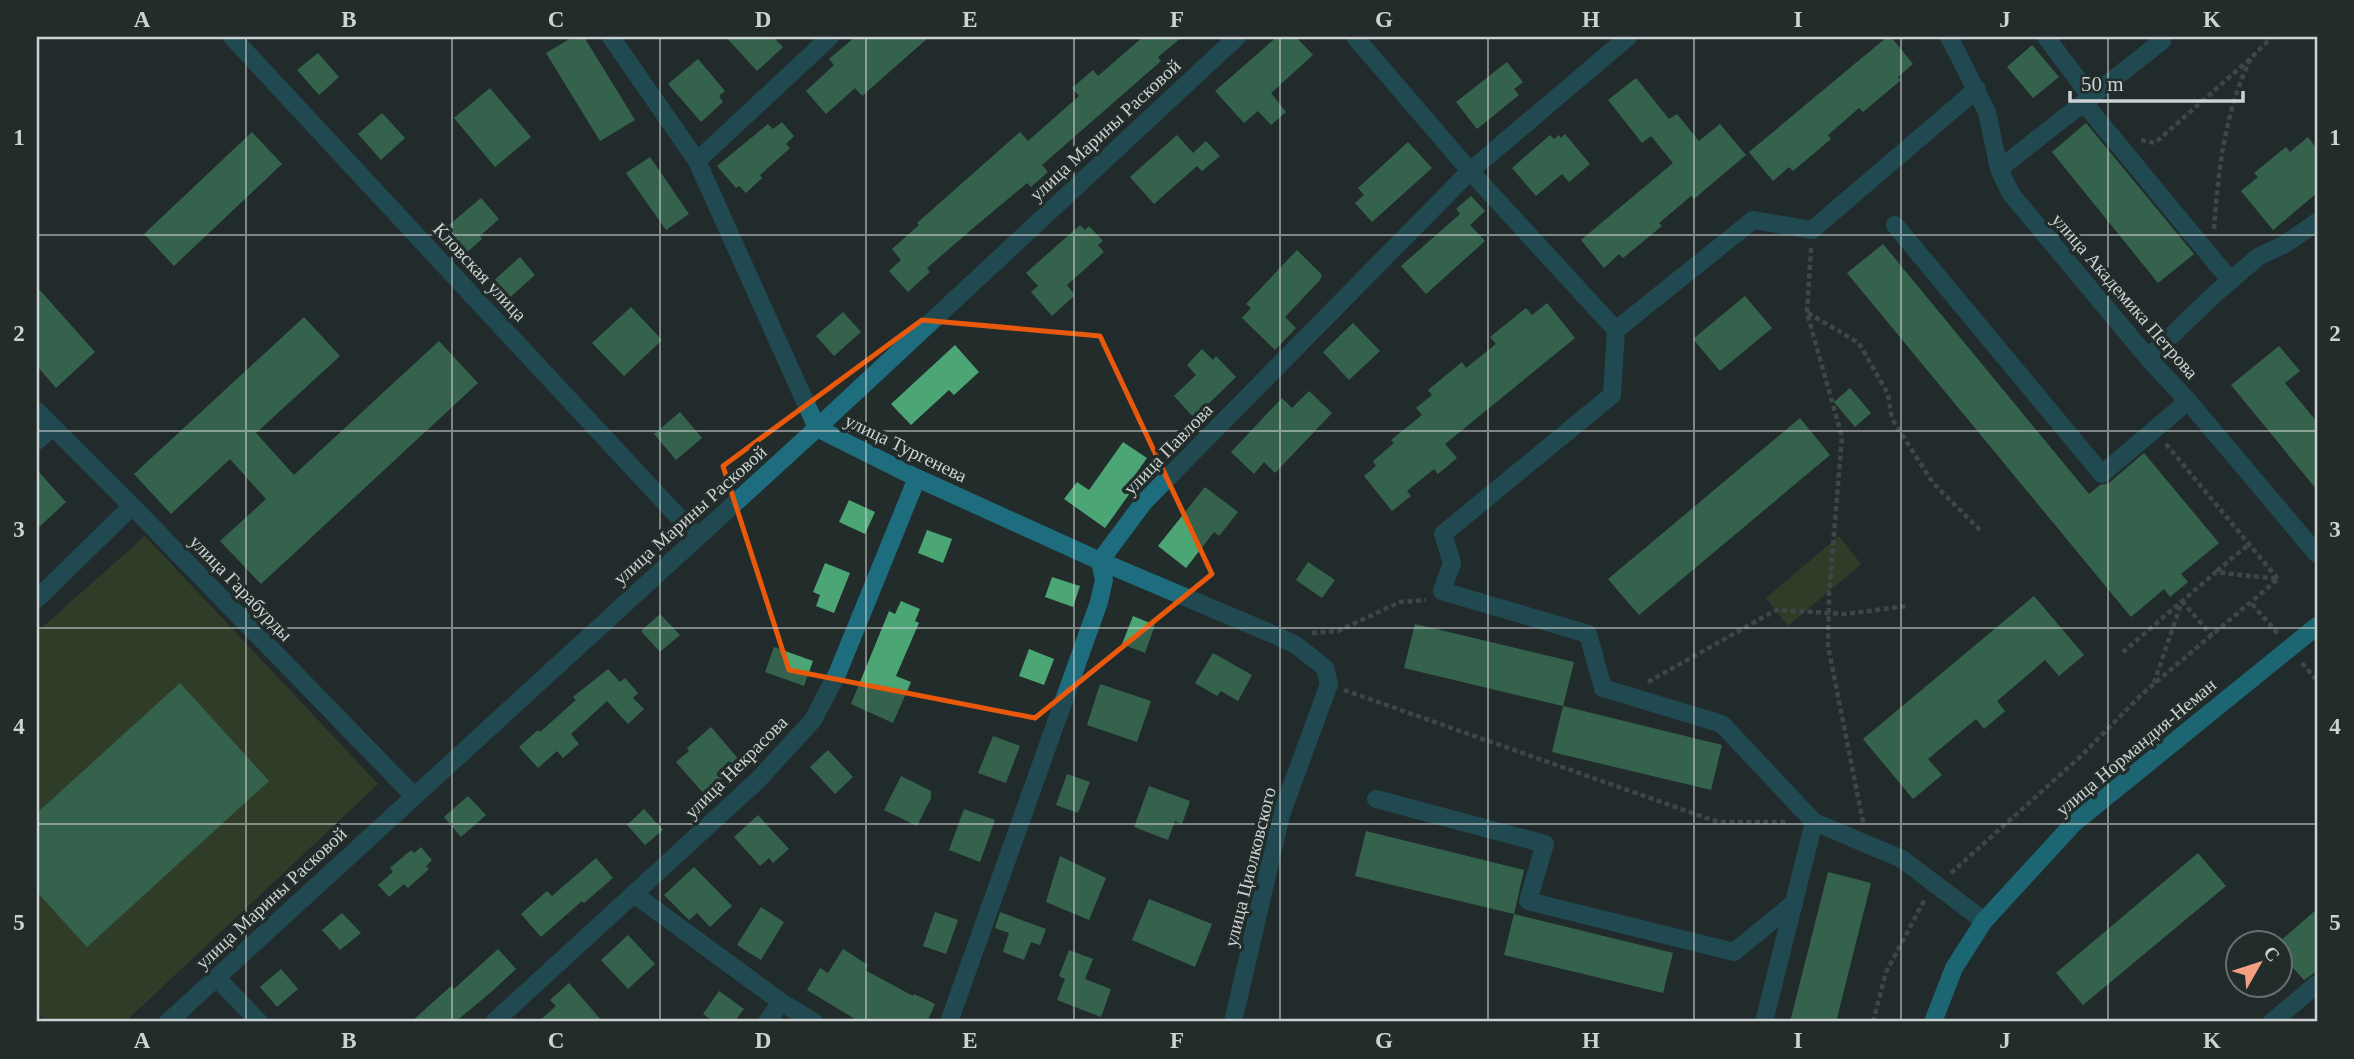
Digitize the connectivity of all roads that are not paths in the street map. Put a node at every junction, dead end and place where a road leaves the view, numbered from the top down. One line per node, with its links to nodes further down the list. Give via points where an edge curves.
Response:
1 (233, 37): 27 (street, Кловская улица)
2 (611, 37): 12 (street, улица Тургенева)
3 (830, 37): 12 (street)
4 (1237, 37): 23 (street, улица Марины Расковой)
5 (1355, 37): 14 (street)
6 (1628, 37): 14 (street, улица Павлова)
7 (1949, 37): 10 (street, улица Академика Петрова)
8 (2046, 37): 11 (street)
9 (2162, 37): 11 (street)
10 (1977, 89): 13 (street, улица Академика Петрова, via 1987,112); 18 (street, via 1812,230 1754,220)
11 (2087, 100): 13 (street); 17 (street, via 2109,134)
12 (696, 161): 23 (street, улица Тургенева)
13 (1999, 169): 19 (street, улица Академика Петрова, via 2011,194)
14 (1470, 171): 18 (street); 29 (street, улица Павлова, via 1144,502)
15 (2317, 222): 17 (street, via 2258,257)
16 (1895, 225): 20 (street, via 2102,474)
17 (2230, 280): 19 (street)
18 (1616, 330): 35 (street, via 1612,395 1443,534 1452,563 1442,592 1588,634 1603,688 1722,724)
19 (2148, 358): 20 (street, улица Академика Петрова)
20 (2188, 401): 28 (street, улица Академика Петрова)
21 (37, 411): 22 (street, улица Гарабурды)
22 (52, 428): 24 (street); 26 (street, улица Гарабурды)
23 (817, 428): 25 (street, улица Тургенева); 27 (street, улица Марины Расковой)
24 (37, 441)
25 (917, 478): 29 (street, улица Тургенева); 36 (street, улица Некрасова, via 838,672 813,720 758,780)
26 (132, 506): 30 (street); 33 (street, улица Гарабурды)
27 (697, 537): 33 (street, улица Марины Расковой)
28 (2317, 554)
29 (1100, 561): 32 (street, улица Тургенева, via 1296,645 1325,668); 47 (street, via 1104,580 1099,602)
30 (37, 599)
31 (2317, 626): 38 (main road, улица Нормандия-Неман, via 2074,823)
32 (1329, 684): 48 (street, улица Циолковского, via 1281,815)
33 (414, 796): 39 (street, улица Марины Расковой)
34 (1376, 799): 37 (street, via 1545,844 1528,901 1554,908 1734,952)
35 (1814, 822): 37 (street); 38 (street, via 1902,859)
36 (634, 894): 41 (street); 44 (street, улица Некрасова)
37 (1794, 903): 49 (street)
38 (1984, 921): 50 (main road, улица Нормандия-Неман, via 1954,968)
39 (216, 978): 42 (street, улица Марины Расковой); 43 (street)
40 (2317, 984): 51 (street)
41 (781, 1002): 45 (street); 46 (street)
42 (168, 1022)
43 (259, 1022)
44 (494, 1022)
45 (767, 1022)
46 (814, 1022)
47 (949, 1022)
48 (1233, 1022)
49 (1764, 1022)
50 (1933, 1022)
51 (2272, 1022)

